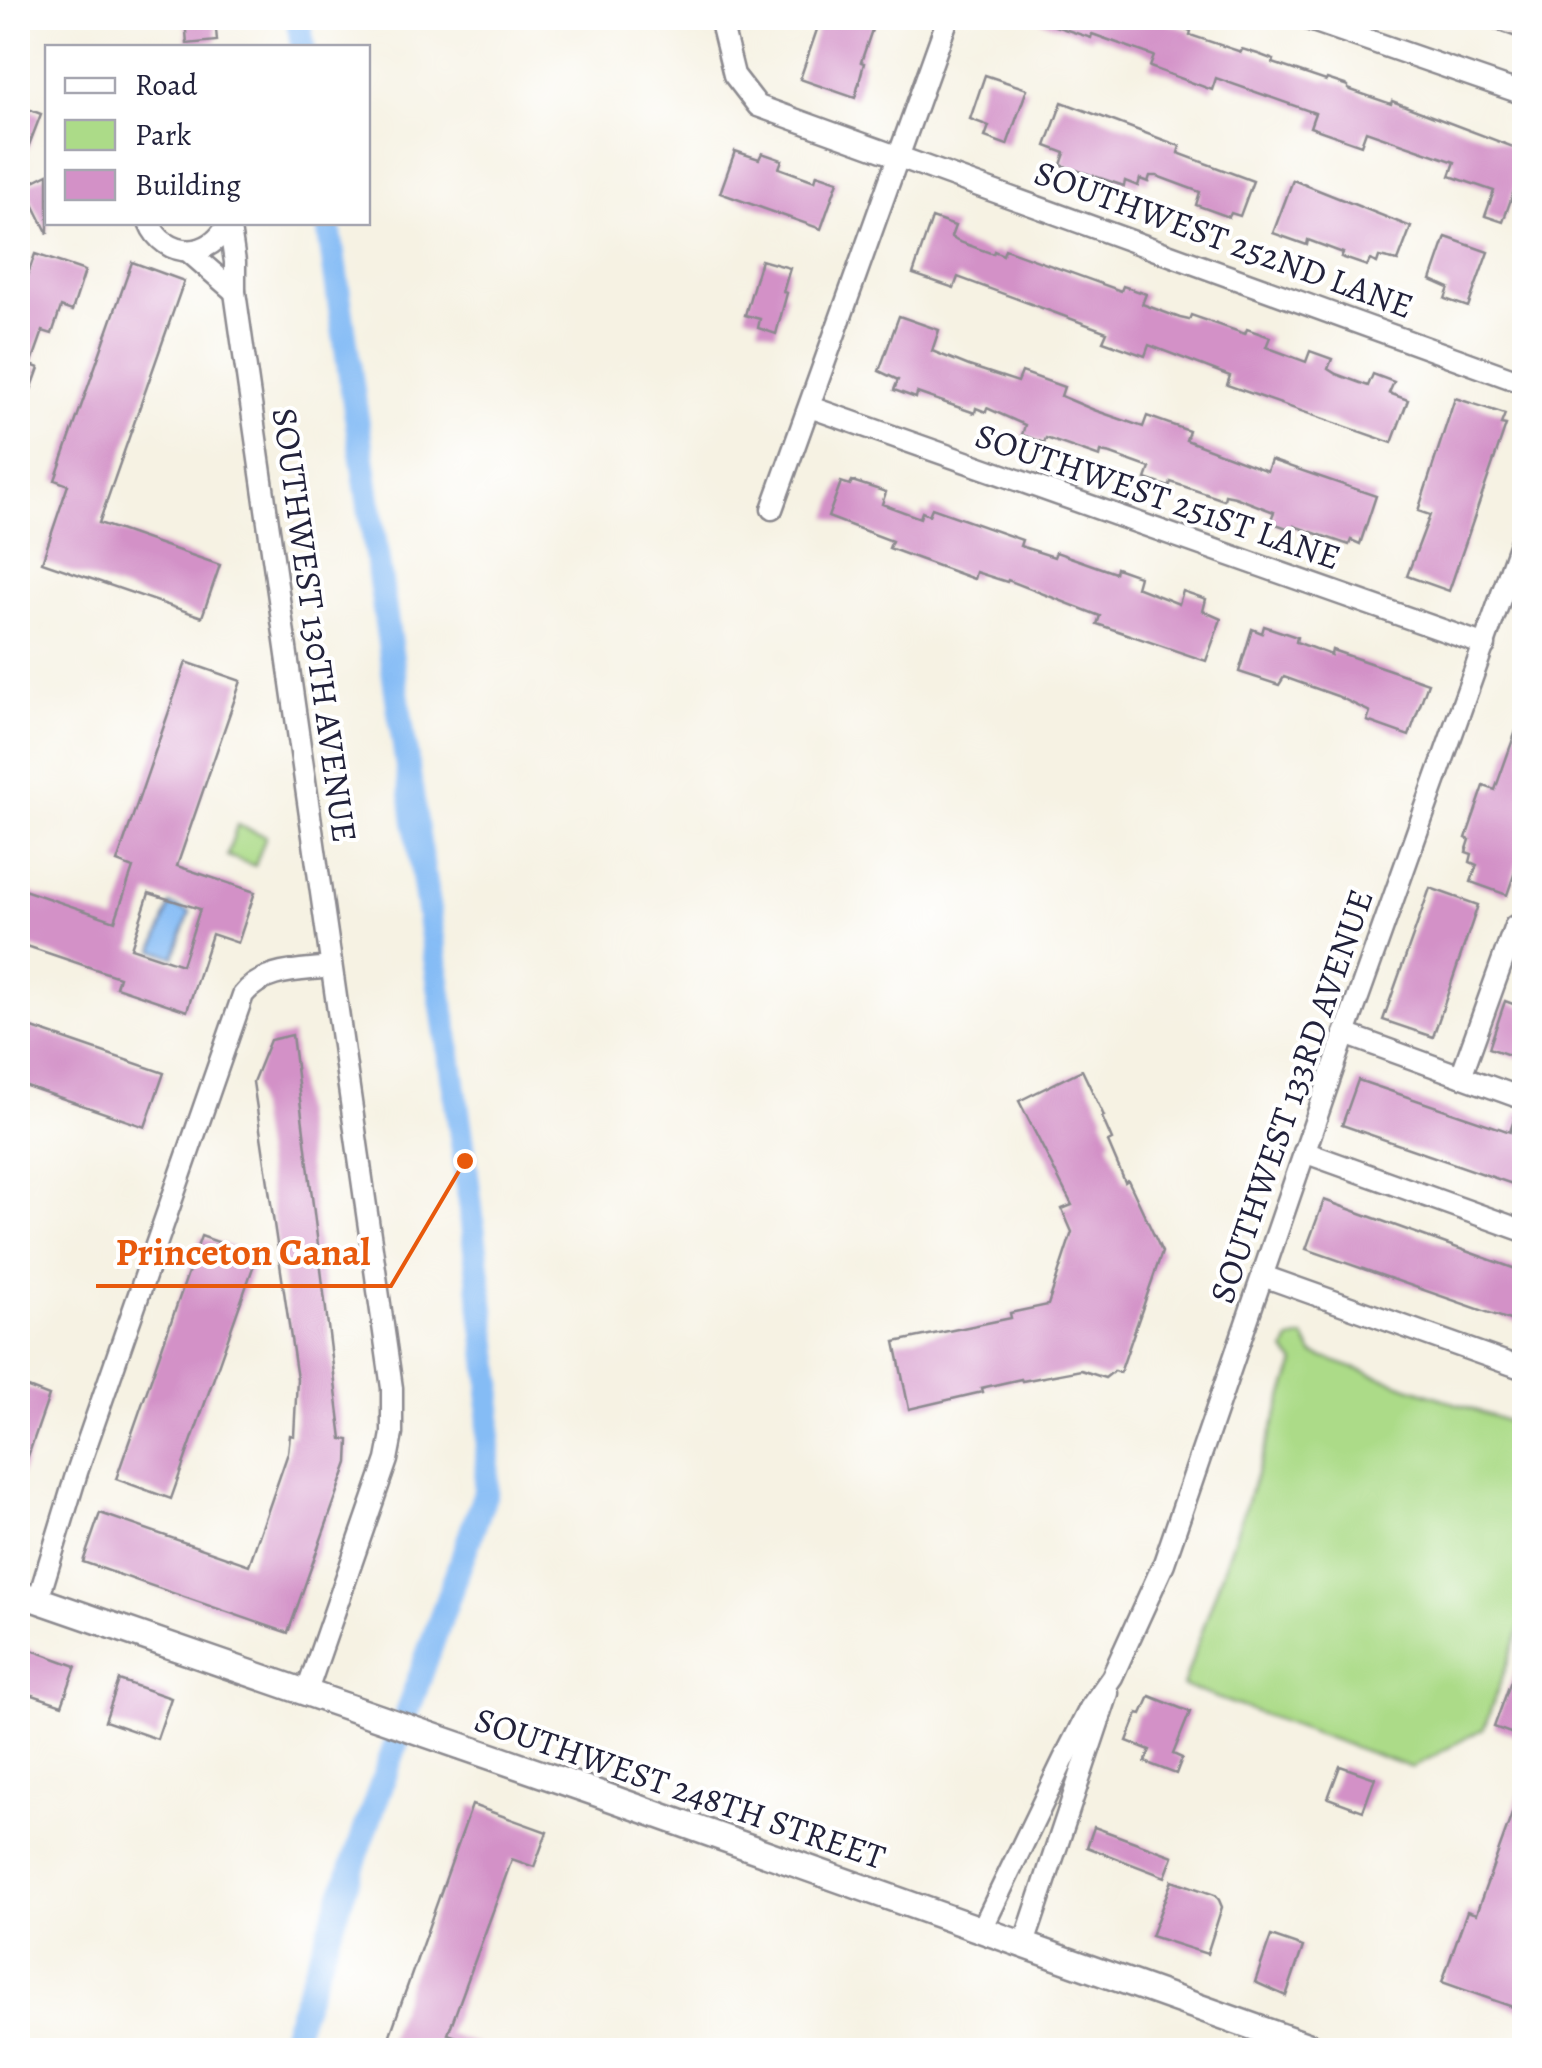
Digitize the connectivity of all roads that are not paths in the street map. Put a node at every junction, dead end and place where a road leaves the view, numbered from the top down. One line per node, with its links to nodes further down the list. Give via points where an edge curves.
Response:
1 (720, 18): 5 (street, SOUTHWEST 252ND LANE, via 734,75 758,106)
2 (948, 18): 5 (street)
3 (1304, 18): 4 (street)
4 (1524, 94)
5 (900, 156): 11 (street, SOUTHWEST 252ND LANE); 12 (street)
6 (151, 225): 9 (street, via 167,246)
7 (227, 225): 9 (street, via 219,240)
8 (229, 225): 10 (street, SOUTHWEST 130TH AVENUE)
9 (190, 252): 10 (street)
10 (234, 292): 17 (street, SOUTHWEST 130TH AVENUE)
11 (1524, 383)
12 (810, 407): 13 (street); 15 (street, SOUTHWEST 251ST LANE)
13 (772, 509)
14 (1524, 532): 15 (street, SOUTHWEST 133RD AVENUE)
15 (1485, 645): 18 (street, SOUTHWEST 133RD AVENUE)
16 (1524, 930): 19 (street, via 1514,926)
17 (331, 967): 25 (street, via 265,977 243,996); 27 (street, SOUTHWEST 130TH AVENUE, via 392,1388 392,1434)
18 (1345, 1034): 19 (street); 21 (street, SOUTHWEST 133RD AVENUE)
19 (1462, 1076): 20 (street)
20 (1524, 1099)
21 (1304, 1152): 22 (street); 23 (street, SOUTHWEST 133RD AVENUE)
22 (1524, 1230)
23 (1263, 1276): 24 (street); 26 (street, SOUTHWEST 133RD AVENUE, via 1164,1563)
24 (1524, 1369)
25 (28, 1597): 27 (street, SOUTHWEST 248TH STREET)
26 (1112, 1676): 28 (street, SOUTHWEST 133RD AVENUE, via 1064,1758); 29 (street, SOUTHWEST 133RD AVENUE)
27 (307, 1692): 28 (street, SOUTHWEST 248TH STREET)
28 (981, 1932): 29 (street, SOUTHWEST 248TH STREET)
29 (1023, 1947): 30 (street, SOUTHWEST 248TH STREET)
30 (1319, 2050)

